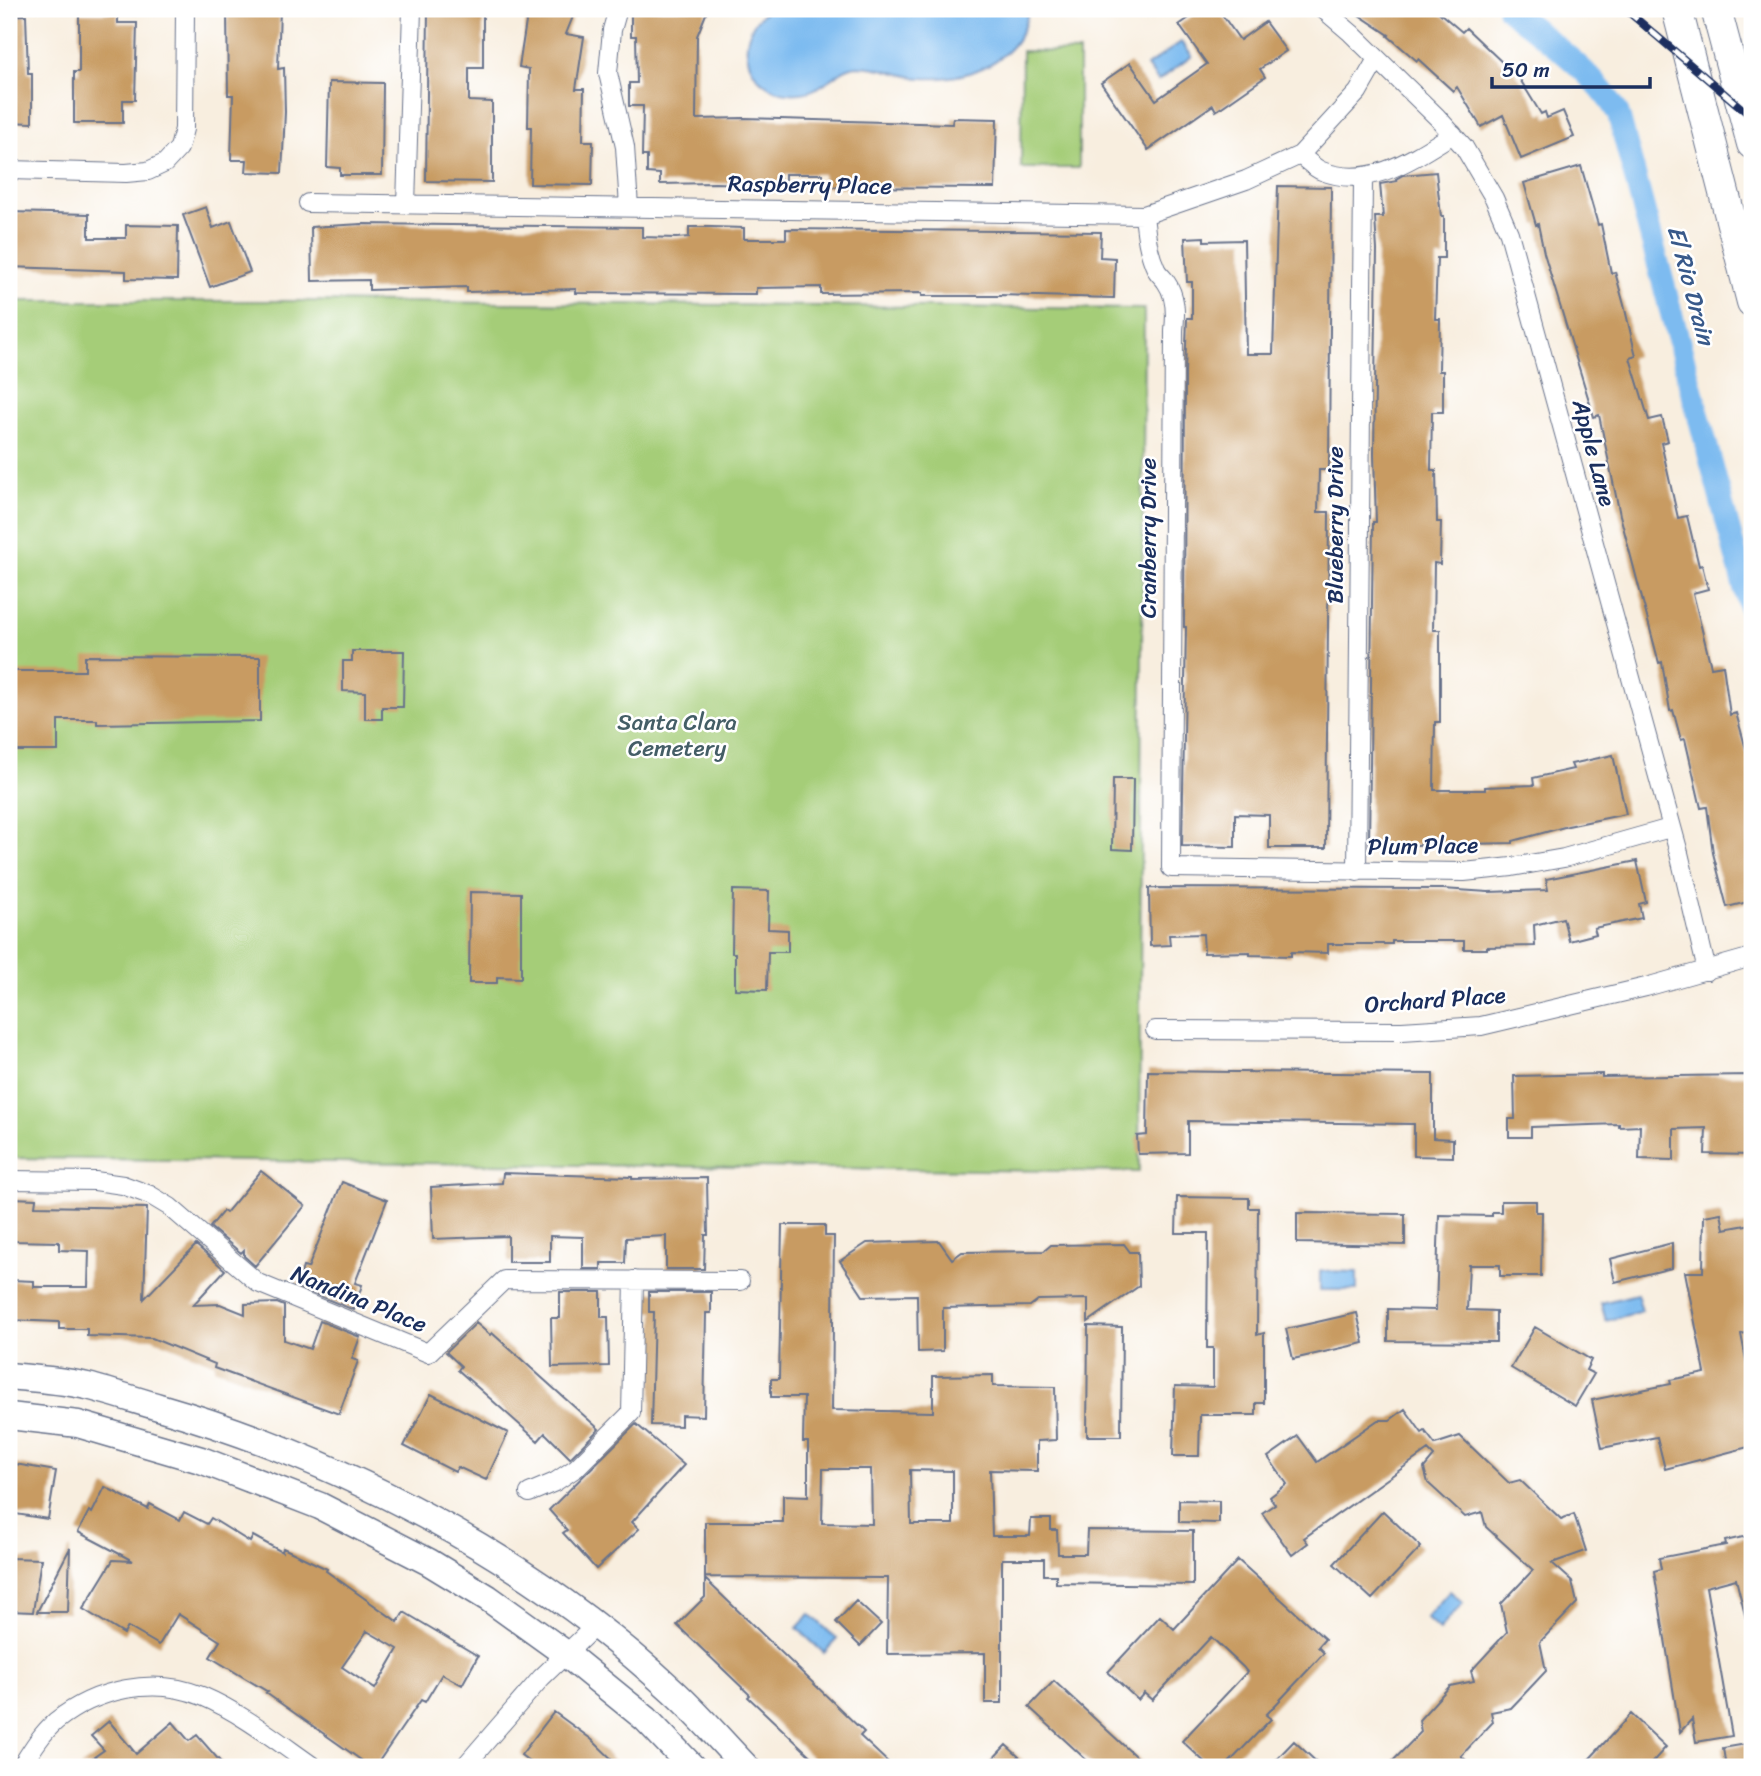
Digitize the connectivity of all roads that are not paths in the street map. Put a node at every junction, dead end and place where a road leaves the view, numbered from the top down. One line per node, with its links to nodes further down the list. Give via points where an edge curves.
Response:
1 (185, 9): 11 (street, via 184,129 180,148 165,163 148,171 126,173)
2 (412, 9): 14 (street)
3 (618, 9): 15 (street, via 608,73 625,147)
4 (1323, 9): 7 (street, Apple Lane)
5 (1677, 9): 17 (main road)
6 (1716, 9): 9 (main road)
7 (1377, 59): 8 (street, Apple Lane); 10 (street, Raspberry Place, via 1358,92)
8 (1453, 134): 12 (street, via 1405,163); 18 (street, Apple Lane, via 1473,160 1508,233)
9 (1752, 144)
10 (1300, 155): 12 (street, via 1320,171); 16 (street, Raspberry Place, via 1246,180)
11 (9, 170)
12 (1363, 178): 20 (street, Blueberry Drive)
13 (308, 203): 14 (street, Raspberry Place)
14 (406, 205): 15 (street, Raspberry Place)
15 (629, 206): 16 (street, Raspberry Place)
16 (1144, 215): 19 (street, Cranberry Drive, via 1146,242 1156,270 1173,296 1176,316)
17 (1752, 302)
18 (1670, 828): 20 (street, Plum Place, via 1564,858 1512,867); 22 (street, Apple Lane)
19 (1171, 868): 20 (street, Plum Place)
20 (1357, 872)
21 (1752, 957): 22 (street, Orchard Place)
22 (1707, 971): 23 (street, Orchard Place, via 1481,1026 1402,1031)
23 (1155, 1030)
24 (9, 1180): 25 (street, Nandina Place, via 95,1181 150,1195 258,1283 428,1353 504,1280)
25 (634, 1280): 26 (street, Nandina Place); 29 (street, via 631,1413 576,1468)
26 (740, 1281)
27 (9, 1376): 30 (main road, via 86,1386 213,1423 336,1471 456,1533)
28 (9, 1416): 31 (main road, via 91,1428 201,1460 320,1506 429,1562)
29 (529, 1493)
30 (595, 1626): 31 (street); 36 (main road, via 673,1691)
31 (566, 1654): 34 (street); 35 (main road, via 646,1719)
32 (20, 1767): 33 (street, via 55,1722 79,1706 100,1695 147,1686 199,1694 225,1706)
33 (314, 1767)
34 (464, 1767)
35 (692, 1767)
36 (746, 1767)

